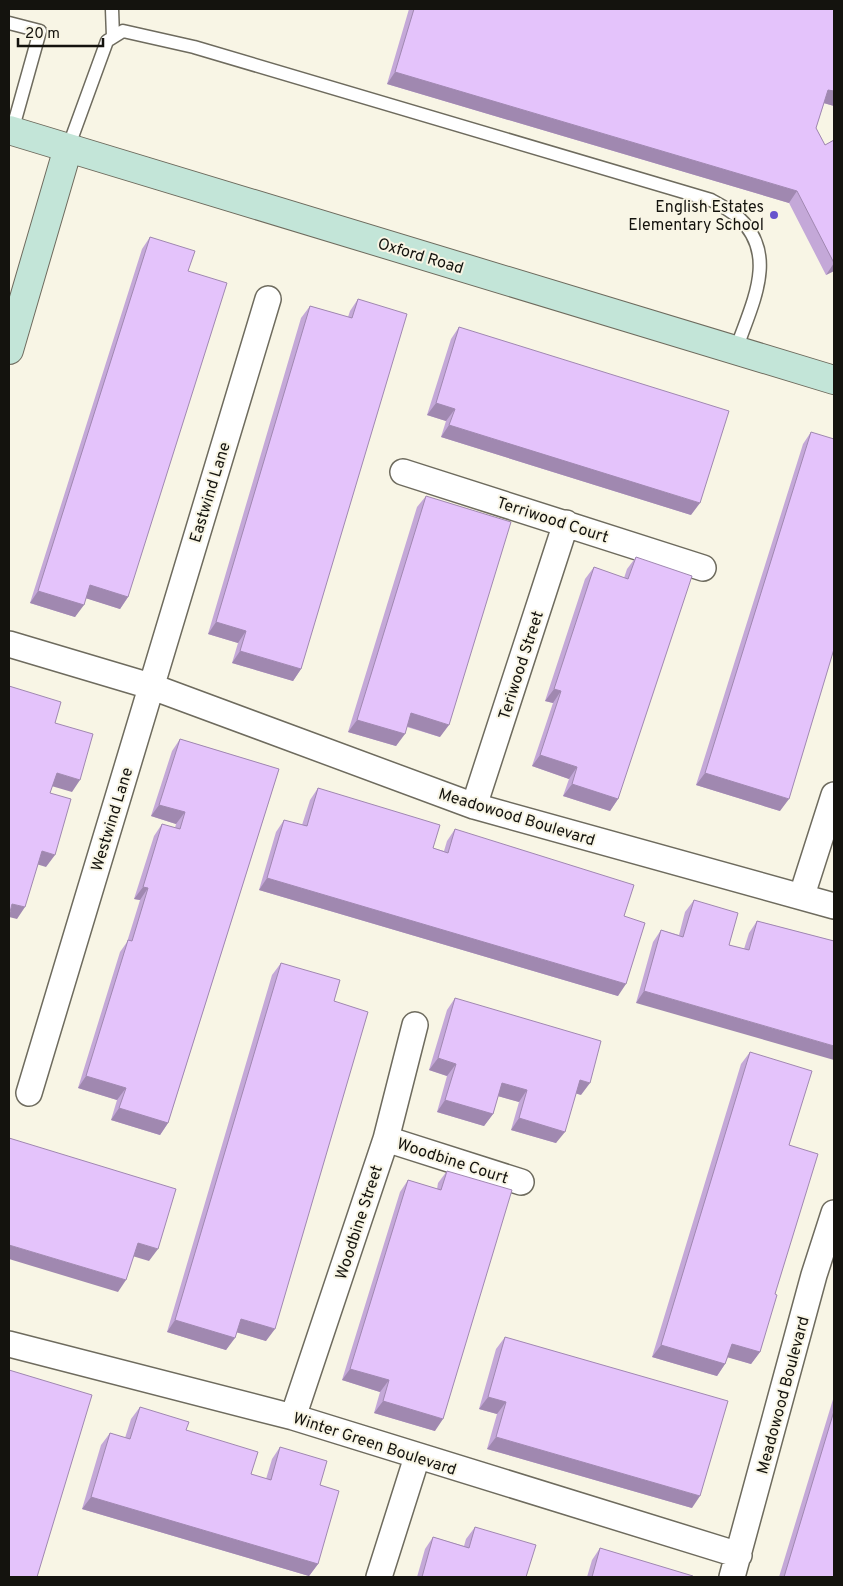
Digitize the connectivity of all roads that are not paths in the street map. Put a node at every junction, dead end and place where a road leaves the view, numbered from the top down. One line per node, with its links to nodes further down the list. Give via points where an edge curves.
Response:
1 (112, 9): 3 (lane)
2 (9, 22): 4 (lane, via 40,31)
3 (113, 37): 5 (lane, via 107,41); 8 (lane, via 123,31 194,47 711,200 738,216 755,237 761,253 755,294)
4 (11, 131): 5 (street, Oxford Road)
5 (68, 148): 7 (street); 8 (street, Oxford Road)
6 (268, 299): 14 (street, Eastwind Lane)
7 (9, 350)
8 (736, 350): 9 (street, Oxford Road)
9 (834, 380)
10 (403, 472): 11 (street, Terriwood Court)
11 (566, 523): 12 (street, Terriwood Court); 16 (street, Teriwood Street)
12 (703, 568)
13 (9, 644): 14 (street)
14 (150, 686): 16 (street, Meadowood Boulevard); 20 (street, Westwind Lane)
15 (834, 795): 17 (street)
16 (474, 806): 17 (street, Meadowood Boulevard)
17 (802, 895): 18 (street, Meadowood Boulevard)
18 (834, 906)
19 (415, 1025): 21 (street, Woodbine Street)
20 (29, 1093)
21 (386, 1139): 22 (street, Woodbine Court); 25 (street, Woodbine Street)
22 (521, 1182)
23 (834, 1213): 27 (street, Meadowood Boulevard, via 814,1275)
24 (9, 1344): 25 (street, Winter Green Boulevard)
25 (293, 1417): 26 (street, Winter Green Boulevard)
26 (417, 1457): 27 (street, Winter Green Boulevard); 28 (street)
27 (735, 1566)
28 (379, 1577)

